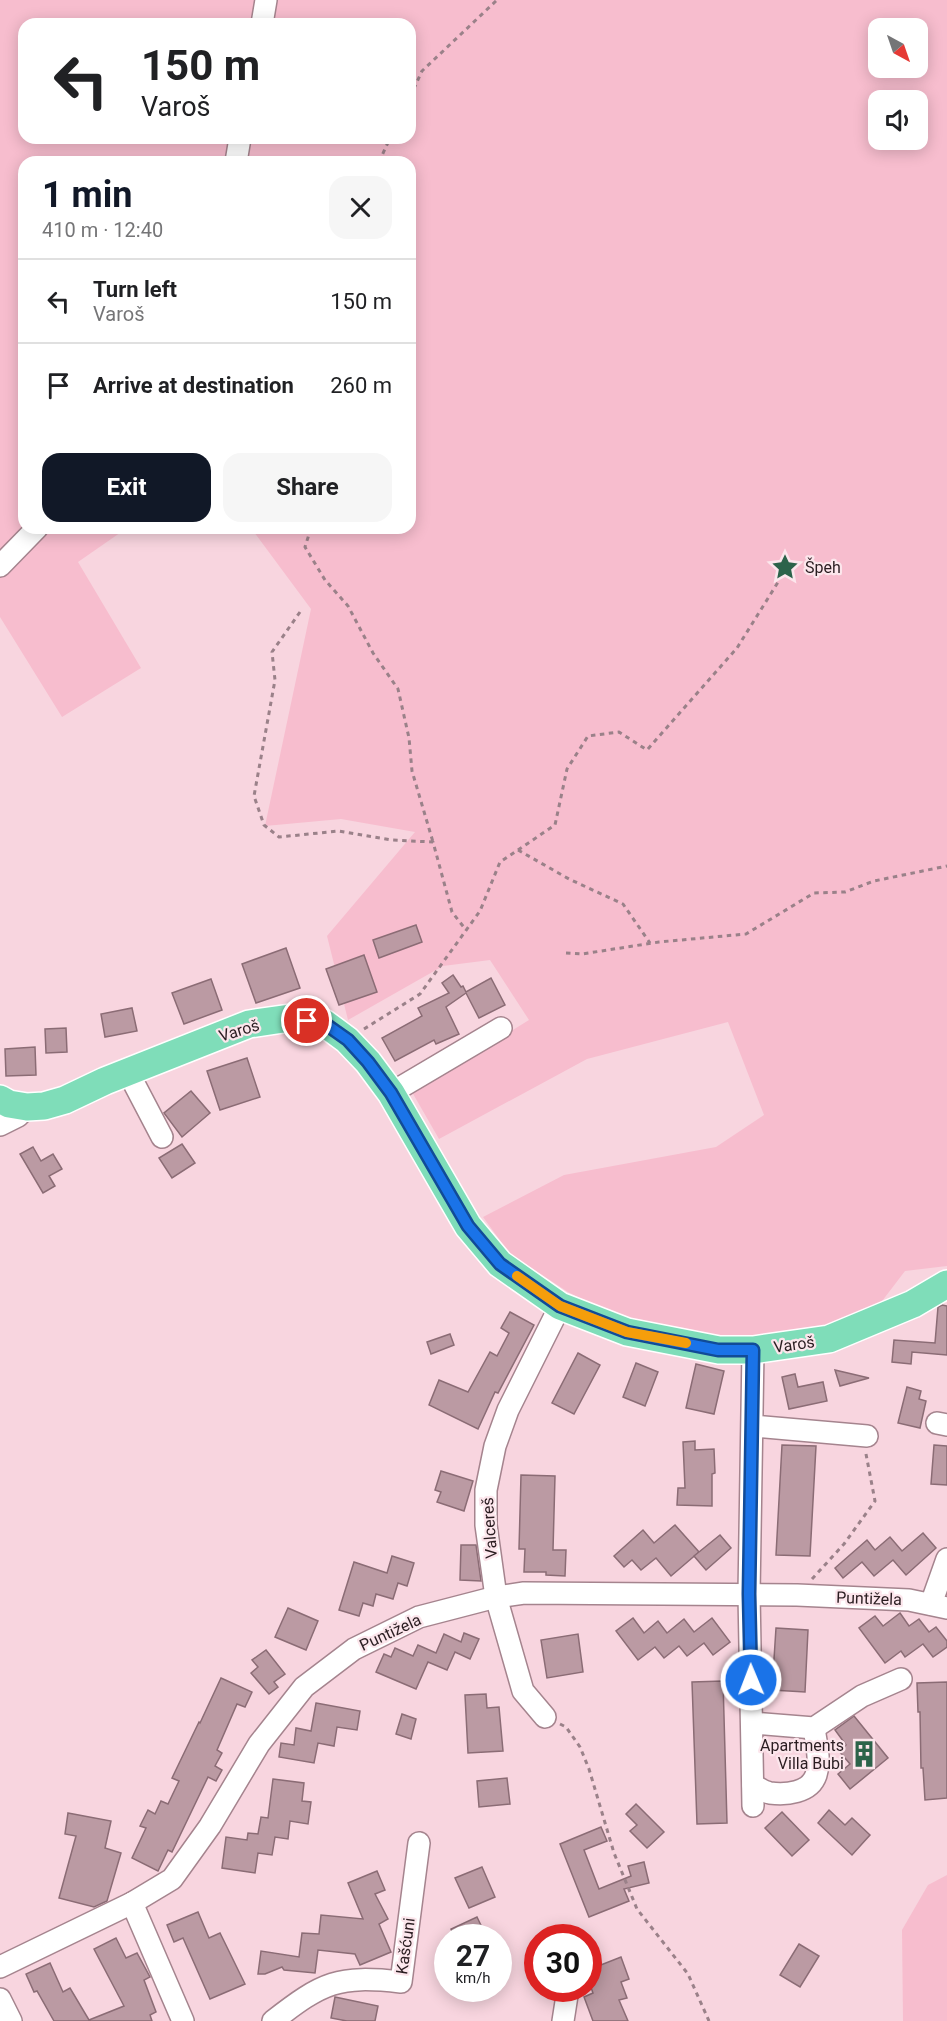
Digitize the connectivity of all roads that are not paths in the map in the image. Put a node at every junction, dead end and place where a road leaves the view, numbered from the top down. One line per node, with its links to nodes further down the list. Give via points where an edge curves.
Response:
1 (266, 0): 2 (street)
2 (263, 18)
3 (31, 534): 4 (street)
4 (0, 566)
5 (501, 1028): 7 (street)
6 (128, 1072): 7 (main road, Varoš, via 249,1024 290,1018 324,1023 348,1040); 9 (main road, Varoš, via 65,1100); 11 (street)
7 (391, 1093): 13 (main road, Varoš, via 468,1226 500,1264)
8 (0, 1099): 9 (main road, Varoš)
9 (27, 1107): 10 (street)
10 (0, 1125)
11 (162, 1137)
12 (947, 1284): 14 (main road, Varoš, via 913,1304 829,1339)
13 (560, 1306): 14 (main road, Varoš, via 627,1332 718,1350); 19 (street, Valcereš, via 508,1410 495,1446 486,1490 486,1525)
14 (753, 1350): 15 (street)
15 (753, 1426): 16 (street); 18 (street)
16 (867, 1445)
17 (947, 1559): 20 (street)
18 (749, 1594): 19 (street, Puntižela, via 524,1593); 20 (street, Puntižela, via 909,1600); 23 (street)
19 (496, 1597): 22 (street, Valcereš, via 523,1691); 26 (street, Puntižela, via 419,1617 354,1648 304,1687 259,1744 210,1826 172,1879)
20 (939, 1606)
21 (901, 1678): 24 (street, via 862,1696)
22 (545, 1717)
23 (752, 1723): 24 (street); 24 (street, via 753,1796 794,1793 808,1786 816,1776)
24 (814, 1728)
25 (419, 1844): 32 (street, Kašćuni, via 401,1982 368,1978 321,1987)
26 (132, 1904): 27 (street, Puntižela); 31 (street)
27 (0, 1967)
28 (0, 1999): 30 (street)
29 (566, 2002): 33 (street)
30 (11, 2021)
31 (183, 2021)
32 (273, 2021)
33 (563, 2021)

